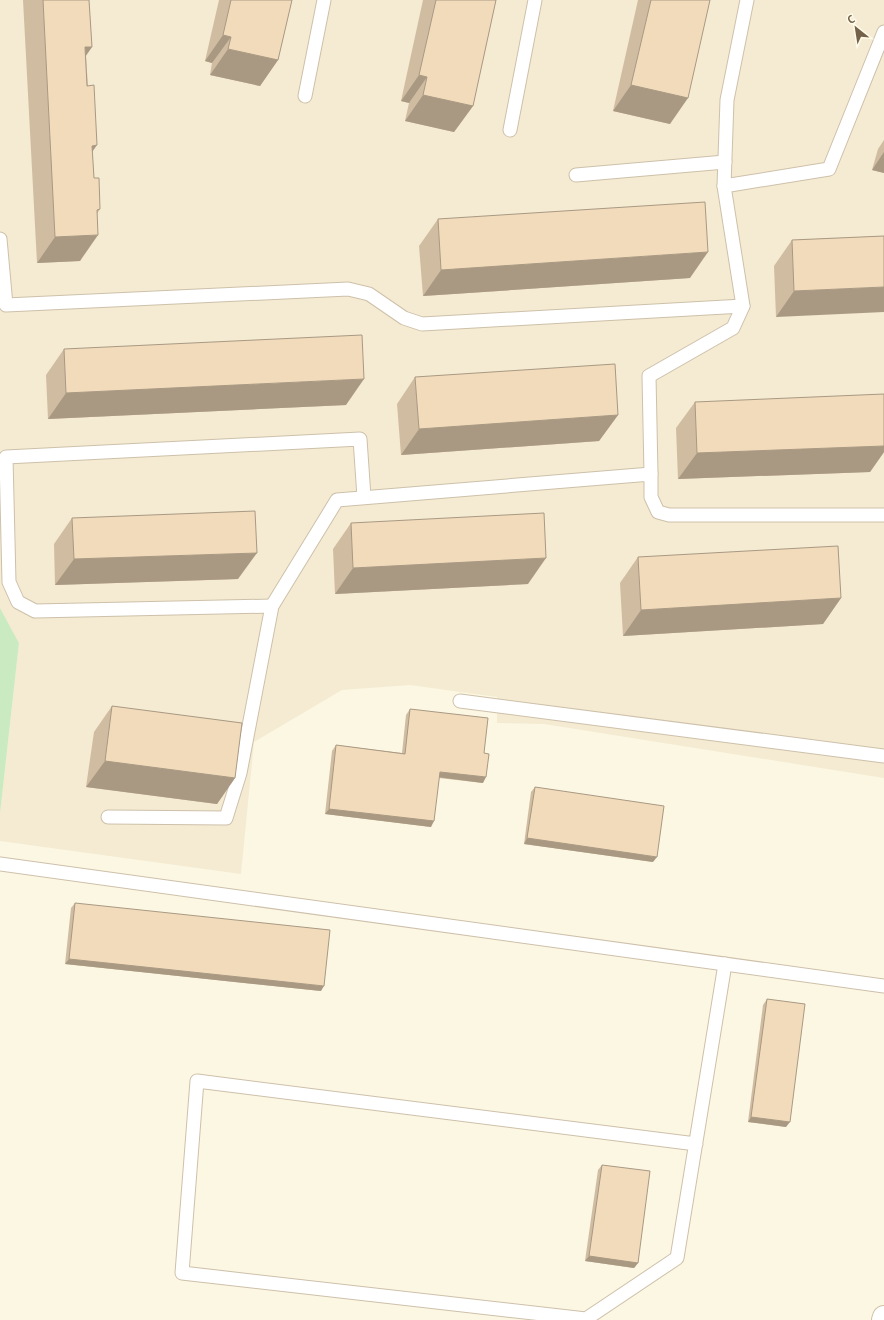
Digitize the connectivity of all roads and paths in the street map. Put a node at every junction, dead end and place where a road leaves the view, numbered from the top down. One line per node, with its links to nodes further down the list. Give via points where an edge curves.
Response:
1 (324, 0): 5 (lane)
2 (534, 0): 6 (lane)
3 (747, 0): 7 (lane, via 727,100)
4 (884, 32): 9 (lane, via 829,169)
5 (305, 96)
6 (510, 130)
7 (725, 162): 8 (lane); 9 (lane)
8 (576, 175)
9 (724, 186): 12 (lane)
10 (0, 239): 11 (lane)
11 (3, 305): 12 (lane, via 348,290 369,294 404,318 422,324)
12 (743, 306): 13 (lane, via 733,328 650,376)
13 (650, 474): 14 (lane); 15 (lane, via 651,497 658,512 669,515)
14 (364, 497): 16 (lane, via 337,500); 16 (lane, via 360,438 6,457 9,582 18,602 34,610)
15 (884, 515)
16 (272, 606): 19 (lane, via 240,773 226,818)
17 (460, 701): 18 (lane)
18 (884, 756)
19 (108, 817)
20 (0, 864): 21 (lane)
21 (725, 964): 22 (lane); 23 (lane)
22 (884, 986)
23 (696, 1144): 23 (lane, via 197,1081 182,1273 586,1318 677,1258)

